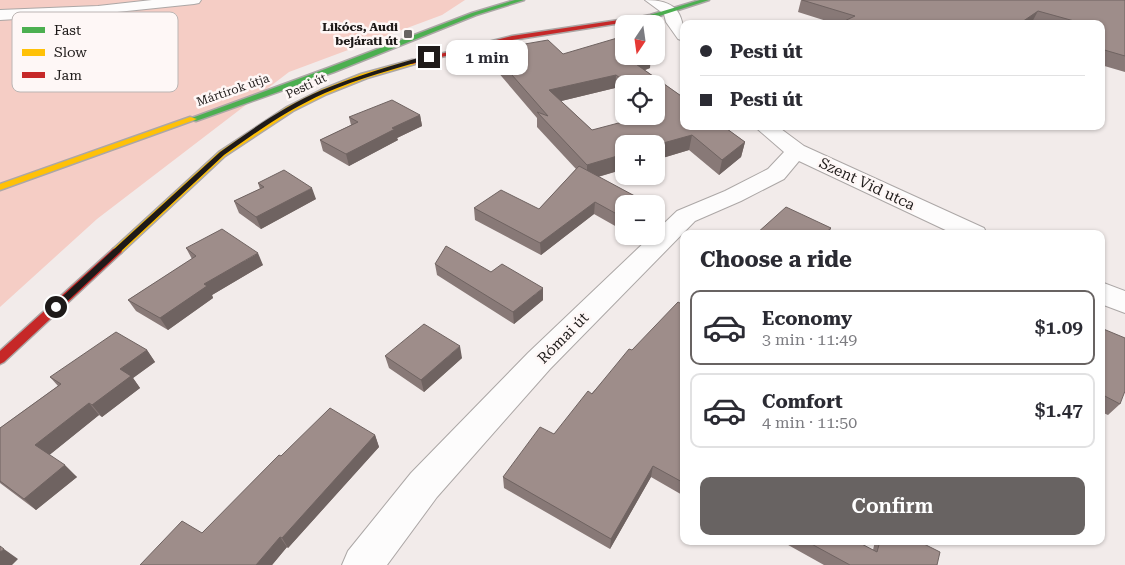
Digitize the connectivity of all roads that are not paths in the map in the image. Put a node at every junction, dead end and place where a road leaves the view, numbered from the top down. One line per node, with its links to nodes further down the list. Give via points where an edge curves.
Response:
1 (194, 0): 6 (street)
2 (497, 0): 8 (street, Mártírok útja)
3 (521, 0): 8 (street, Mártírok útja)
4 (652, 0): 7 (street)
5 (706, 0): 7 (street, Pesti út)
6 (59, 12)
7 (671, 12): 9 (street); 16 (street, Pesti út, via 512,38 429,57 364,76 290,109 222,154)
8 (474, 14): 12 (street, Mártírok útja, via 341,66)
9 (680, 30)
10 (769, 130): 11 (street, Szent Vid utca)
11 (796, 151): 13 (street, Szent Vid utca); 17 (street, Római út, via 776,174 686,216 532,368 424,485)
12 (0, 187)
13 (966, 230)
14 (1105, 294): 15 (street)
15 (1125, 303)
16 (0, 359)
17 (362, 565)

